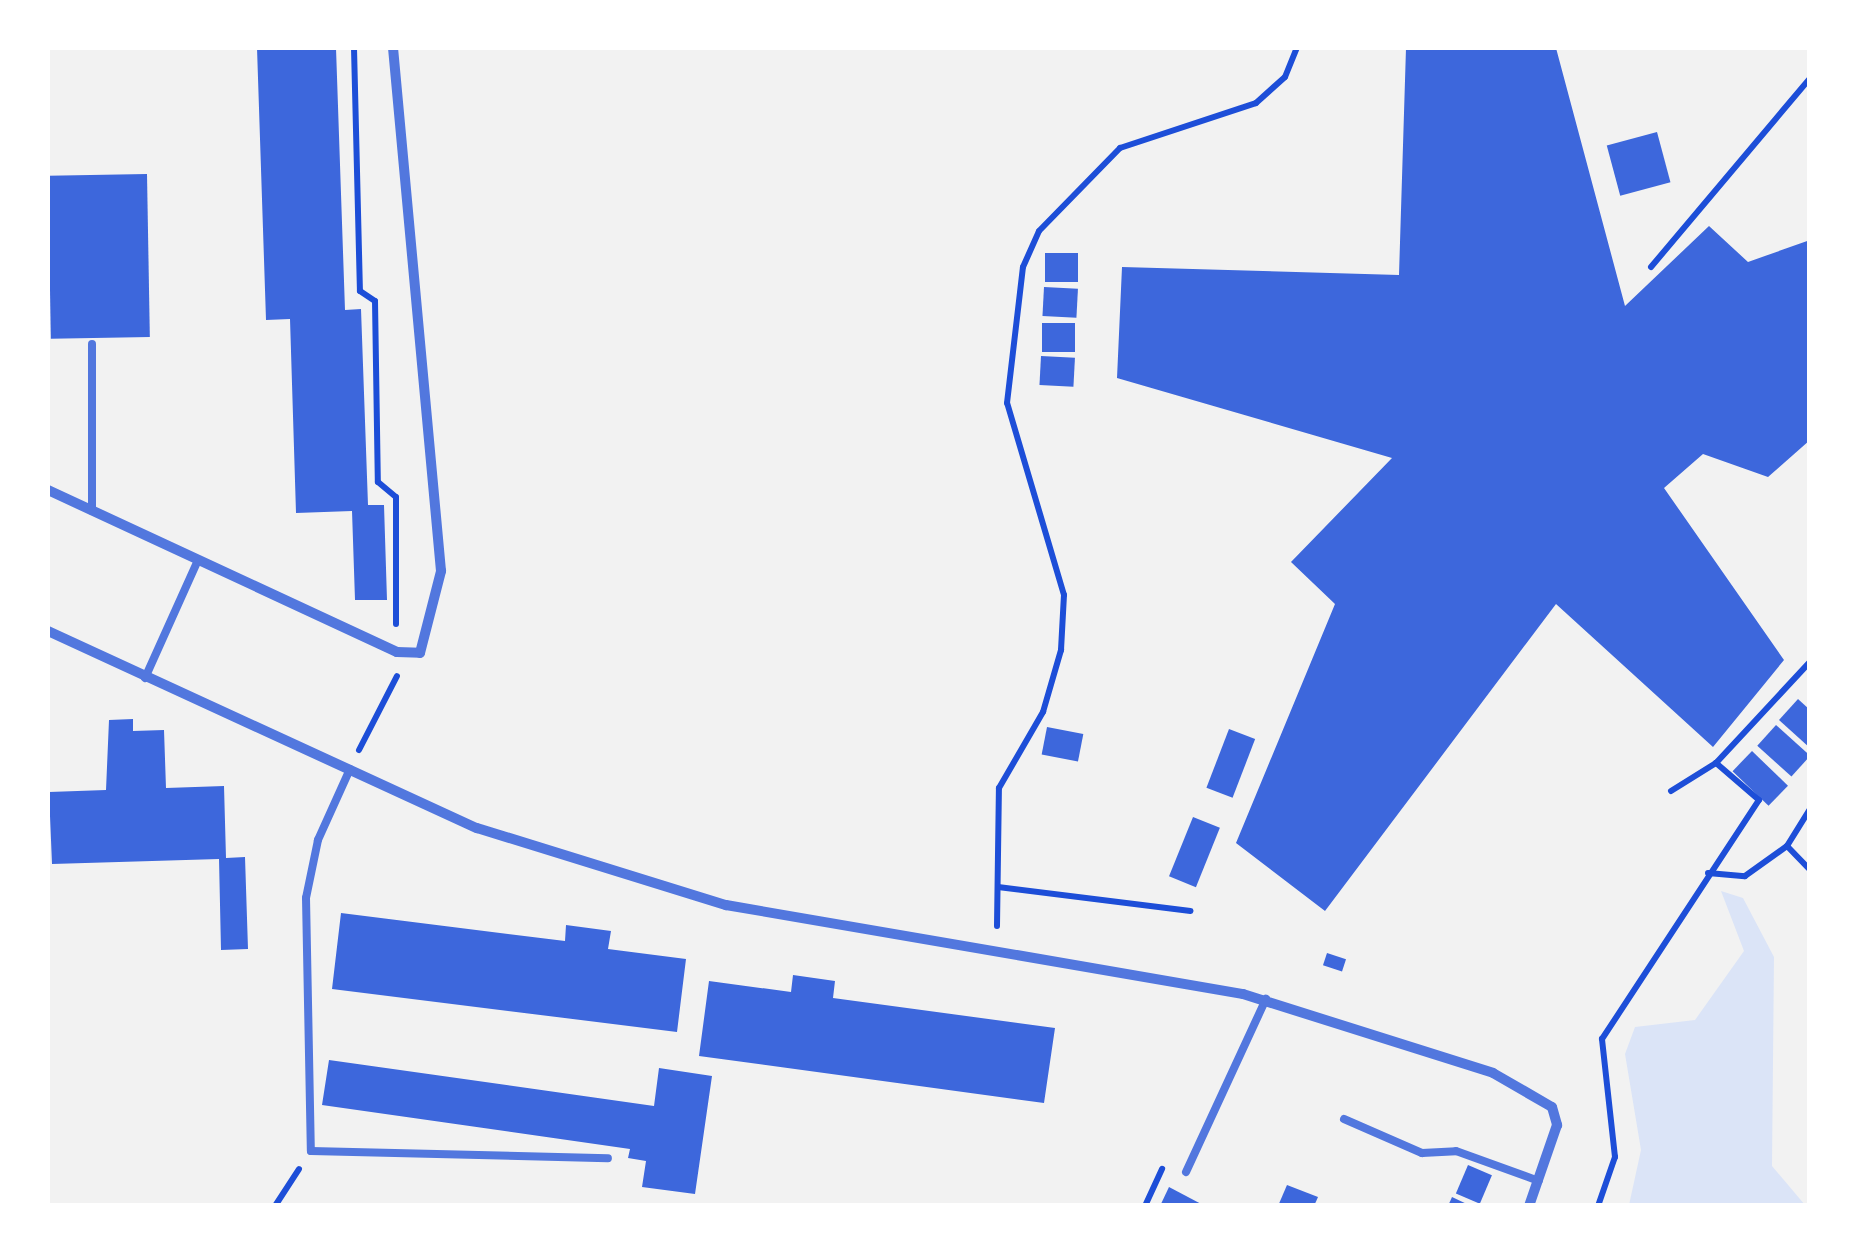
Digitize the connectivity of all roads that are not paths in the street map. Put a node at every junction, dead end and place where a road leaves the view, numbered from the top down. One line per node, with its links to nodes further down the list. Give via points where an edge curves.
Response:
1 (393, 48): 5 (street, via 441,571 420,653 396,652)
2 (92, 344): 4 (lane)
3 (48, 490): 4 (street)
4 (92, 511): 5 (street)
5 (198, 560): 7 (lane)
6 (48, 630): 7 (street)
7 (145, 678): 8 (street)
8 (350, 768): 9 (street, via 477,828 726,906); 11 (lane, via 318,840 306,898 310,1151)
9 (1266, 999): 12 (lane); 13 (street, via 1493,1073 1552,1107 1554,1145)
10 (1344, 1119): 13 (lane, via 1422,1153 1456,1151)
11 (608, 1158)
12 (1186, 1172)
13 (1540, 1181): 14 (street)
14 (1529, 1206)

